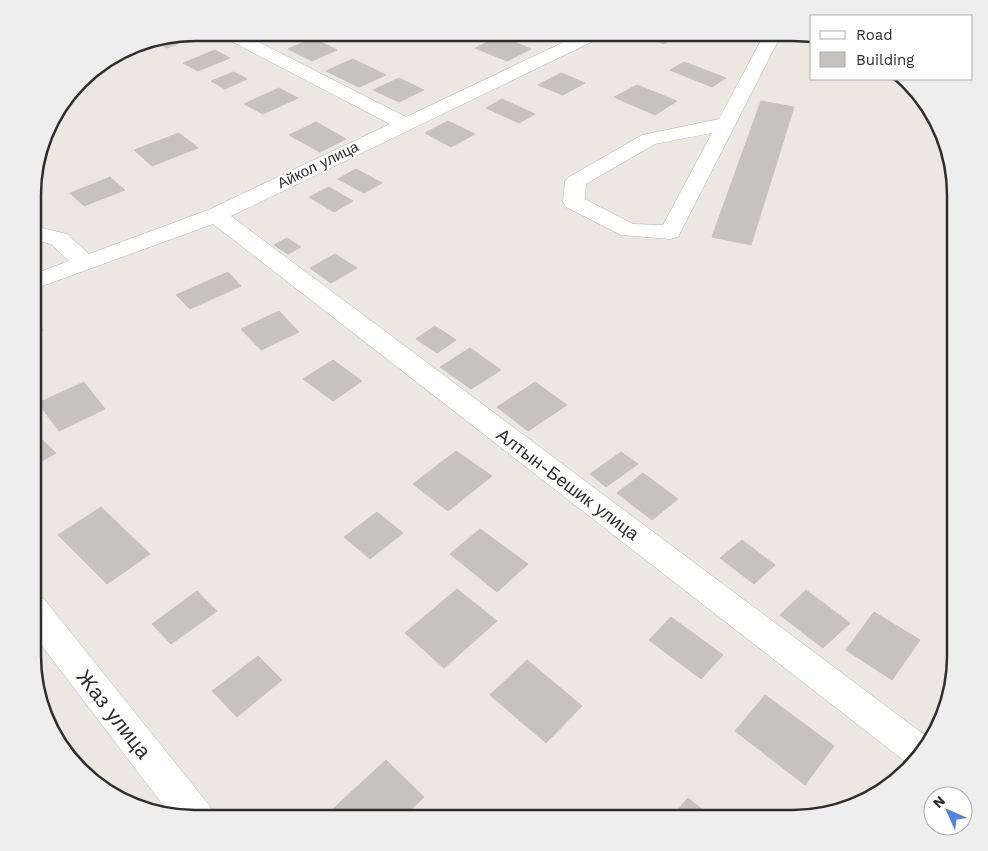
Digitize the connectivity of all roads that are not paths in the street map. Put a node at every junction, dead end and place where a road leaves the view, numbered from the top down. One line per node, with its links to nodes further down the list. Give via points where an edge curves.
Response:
1 (246, 41): 6 (street)
2 (564, 42): 5 (street)
3 (579, 42): 5 (street, Айкол улица)
4 (768, 42): 7 (street)
5 (572, 45): 6 (street, Айкол улица)
6 (405, 124): 8 (street, Айкол улица)
7 (726, 124): 7 (street, via 670,232 628,230 574,202 576,181 650,139)
8 (216, 214): 10 (street, Айкол улица); 13 (street, Алтын-Бешик улица)
9 (41, 235): 10 (street, via 59,239)
10 (85, 263): 11 (street, Айкол улица)
11 (41, 279)
12 (42, 620): 14 (street, Жаз улица)
13 (915, 749)
14 (189, 809)

